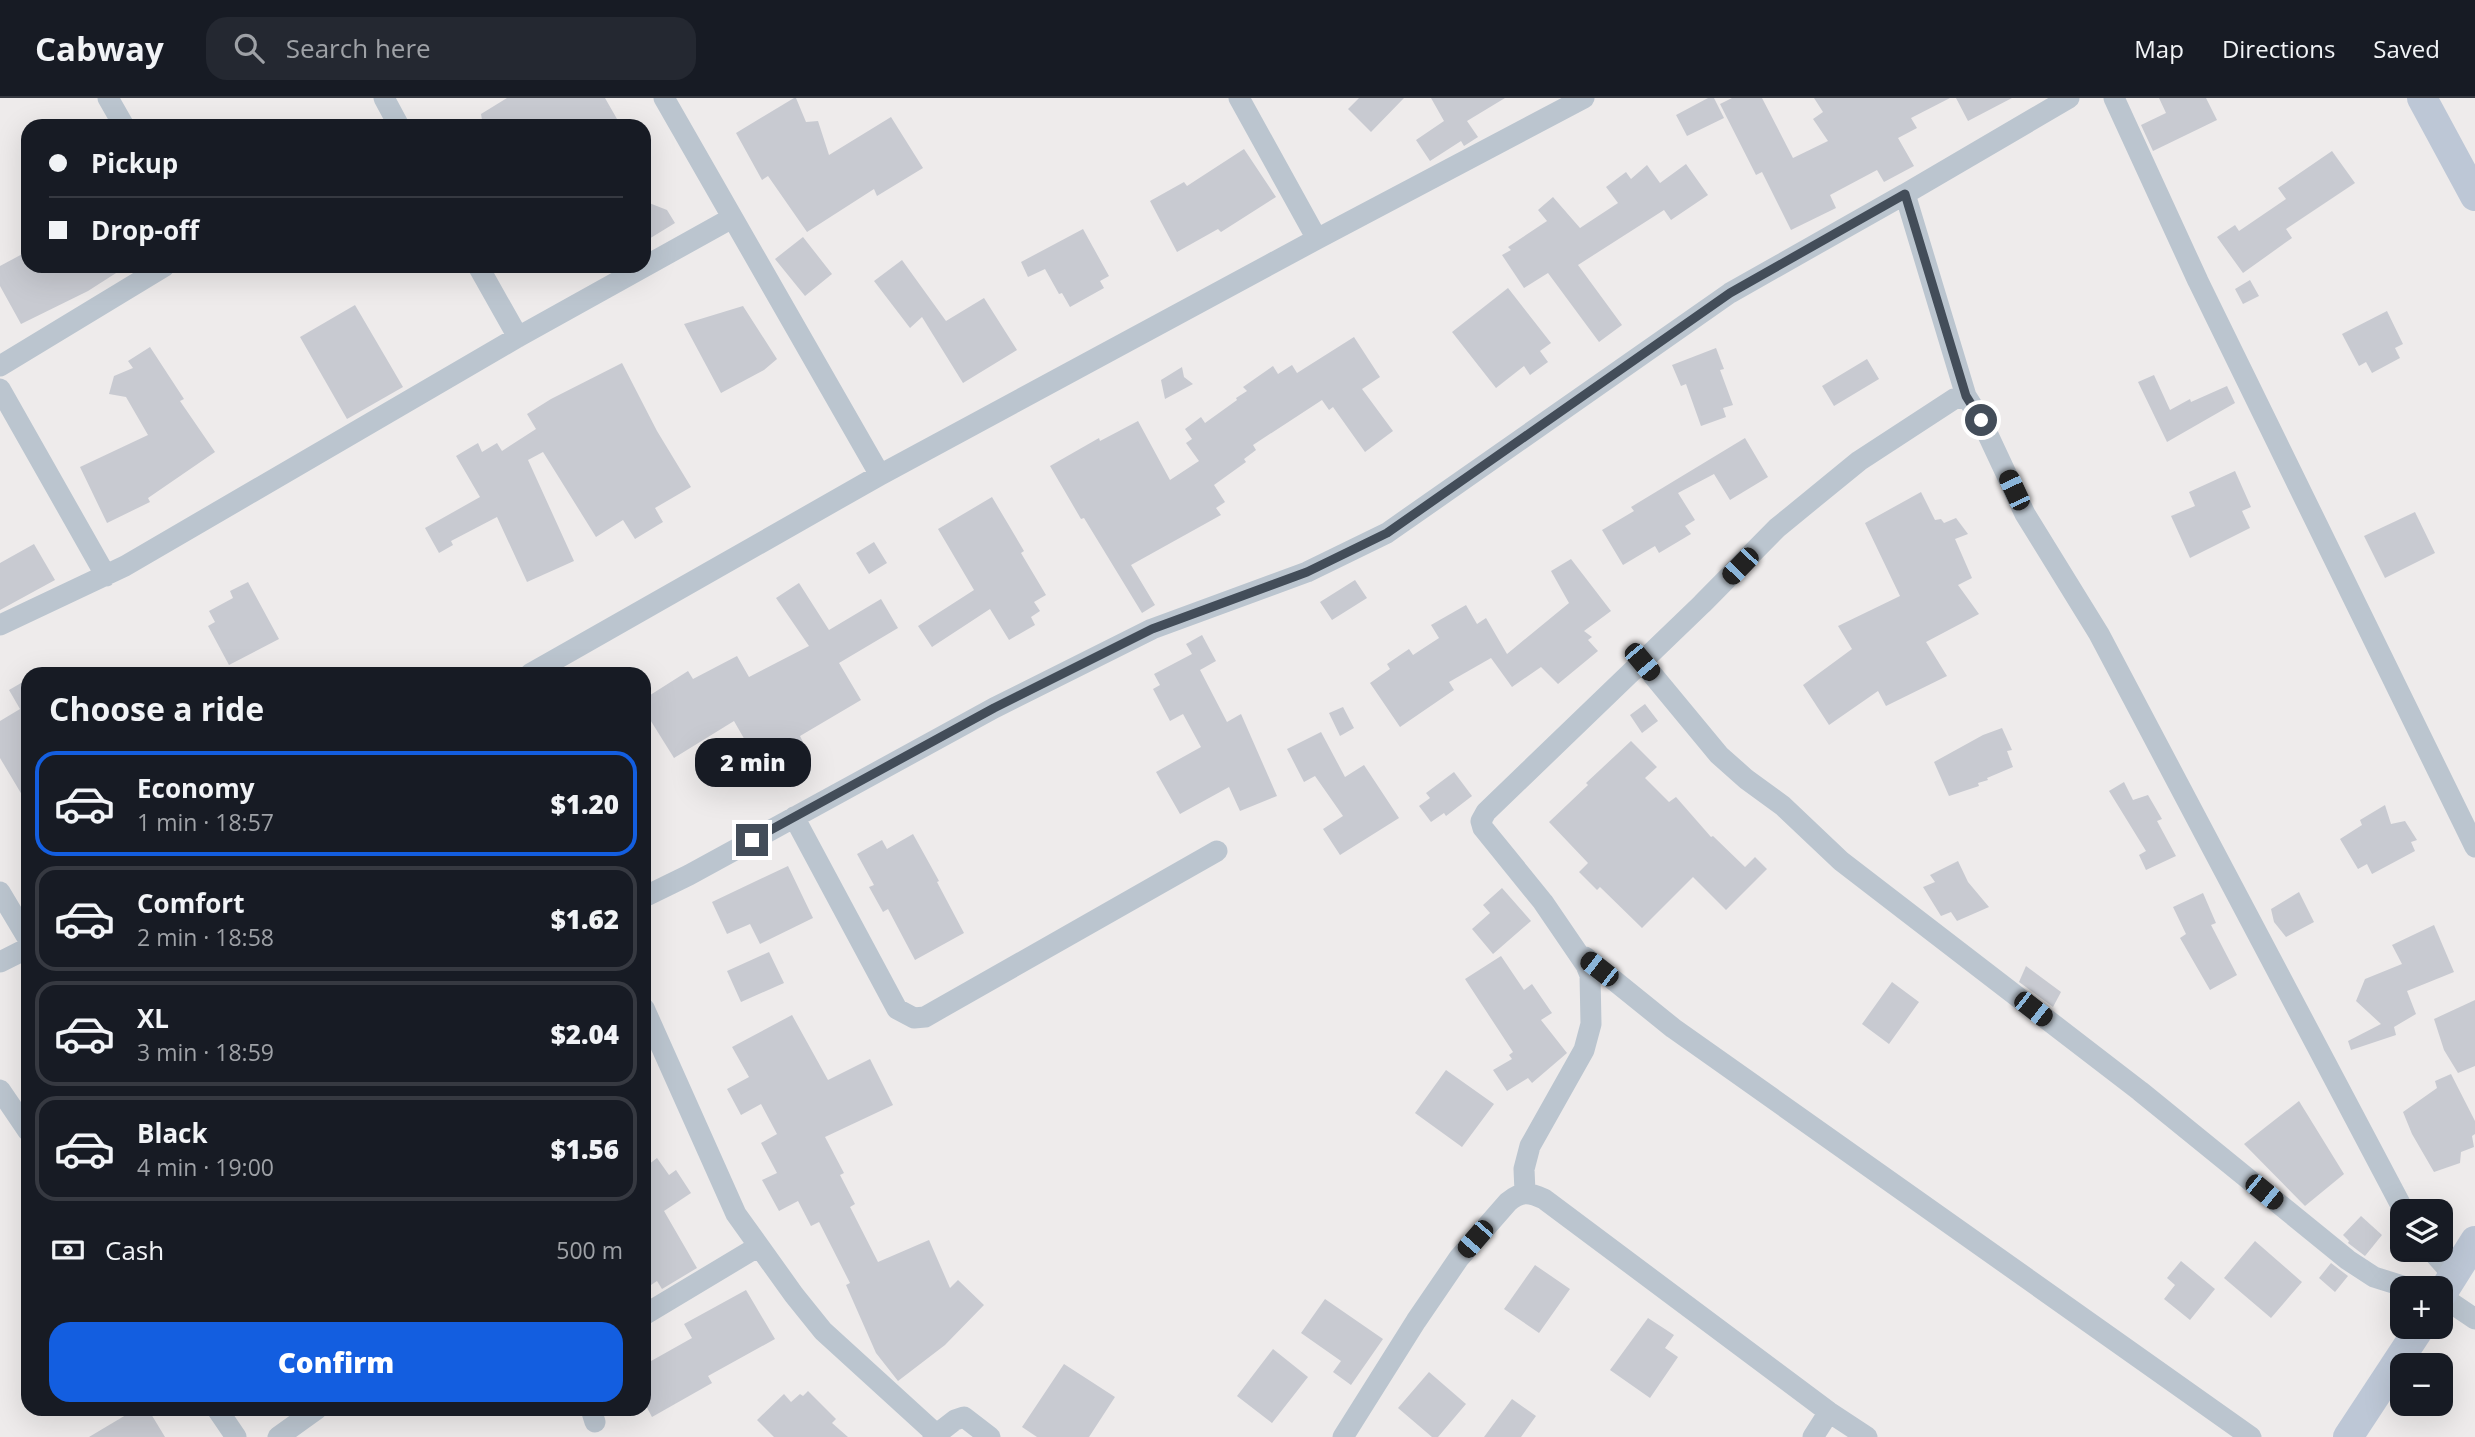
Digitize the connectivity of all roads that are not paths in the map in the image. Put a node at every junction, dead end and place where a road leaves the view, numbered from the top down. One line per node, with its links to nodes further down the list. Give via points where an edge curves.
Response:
1 (108, 98): 9 (street)
2 (384, 98): 10 (street)
3 (664, 98): 13 (street)
4 (1239, 98): 14 (street)
5 (1584, 98): 14 (street)
6 (2069, 98): 11 (street)
7 (2114, 98): 29 (street, via 2204,293)
8 (2423, 98): 12 (street)
9 (120, 119)
10 (395, 119)
11 (1905, 194): 22 (street); 28 (street, via 1730,293 1387,533 1307,572 1152,629)
12 (2475, 195)
13 (732, 218): 15 (street); 23 (street)
14 (1317, 239): 23 (street)
15 (651, 263)
16 (153, 273): 20 (street)
17 (482, 273): 19 (street)
18 (633, 273): 19 (street)
19 (518, 337): 24 (street)
20 (0, 366)
21 (0, 389): 24 (street)
22 (1966, 396): 26 (street, via 1954,399 1859,461 1777,528); 41 (street, via 2025,514 2099,634)
23 (880, 475): 27 (street)
24 (106, 576): 25 (street)
25 (0, 625)
26 (1642, 662): 35 (street, via 1481,821); 45 (street, via 1719,755 1841,861 2140,1091 2348,1259)
27 (542, 667)
28 (793, 817): 30 (street, via 897,1009 914,1018 925,1017); 32 (street)
29 (2475, 847)
30 (1217, 852)
31 (0, 892): 33 (street)
32 (651, 893)
33 (21, 927)
34 (21, 952): 36 (street)
35 (1580, 954): 40 (street, via 1591,975 1589,1037 1530,1146); 60 (street, via 1674,1028)
36 (0, 962)
37 (651, 1024): 43 (street, via 736,1214)
38 (0, 1090): 39 (street)
39 (21, 1121)
40 (1525, 1192): 50 (street, via 1544,1199); 57 (street, via 1508,1202 1459,1258)
41 (2398, 1199)
42 (2475, 1241): 44 (street)
43 (759, 1246): 47 (street); 54 (street, via 823,1331)
44 (2453, 1276)
45 (2390, 1282)
46 (2453, 1297): 48 (street)
47 (651, 1311)
48 (2475, 1319)
49 (2412, 1339): 61 (street)
50 (1829, 1412): 58 (street); 59 (street)
51 (222, 1416): 55 (street)
52 (309, 1416): 53 (street)
53 (290, 1433)
54 (934, 1436): 56 (street, via 964,1417)
55 (236, 1437)
56 (990, 1437)
57 (1343, 1437)
58 (1813, 1437)
59 (1867, 1437)
60 (2251, 1437)
61 (2348, 1437)

